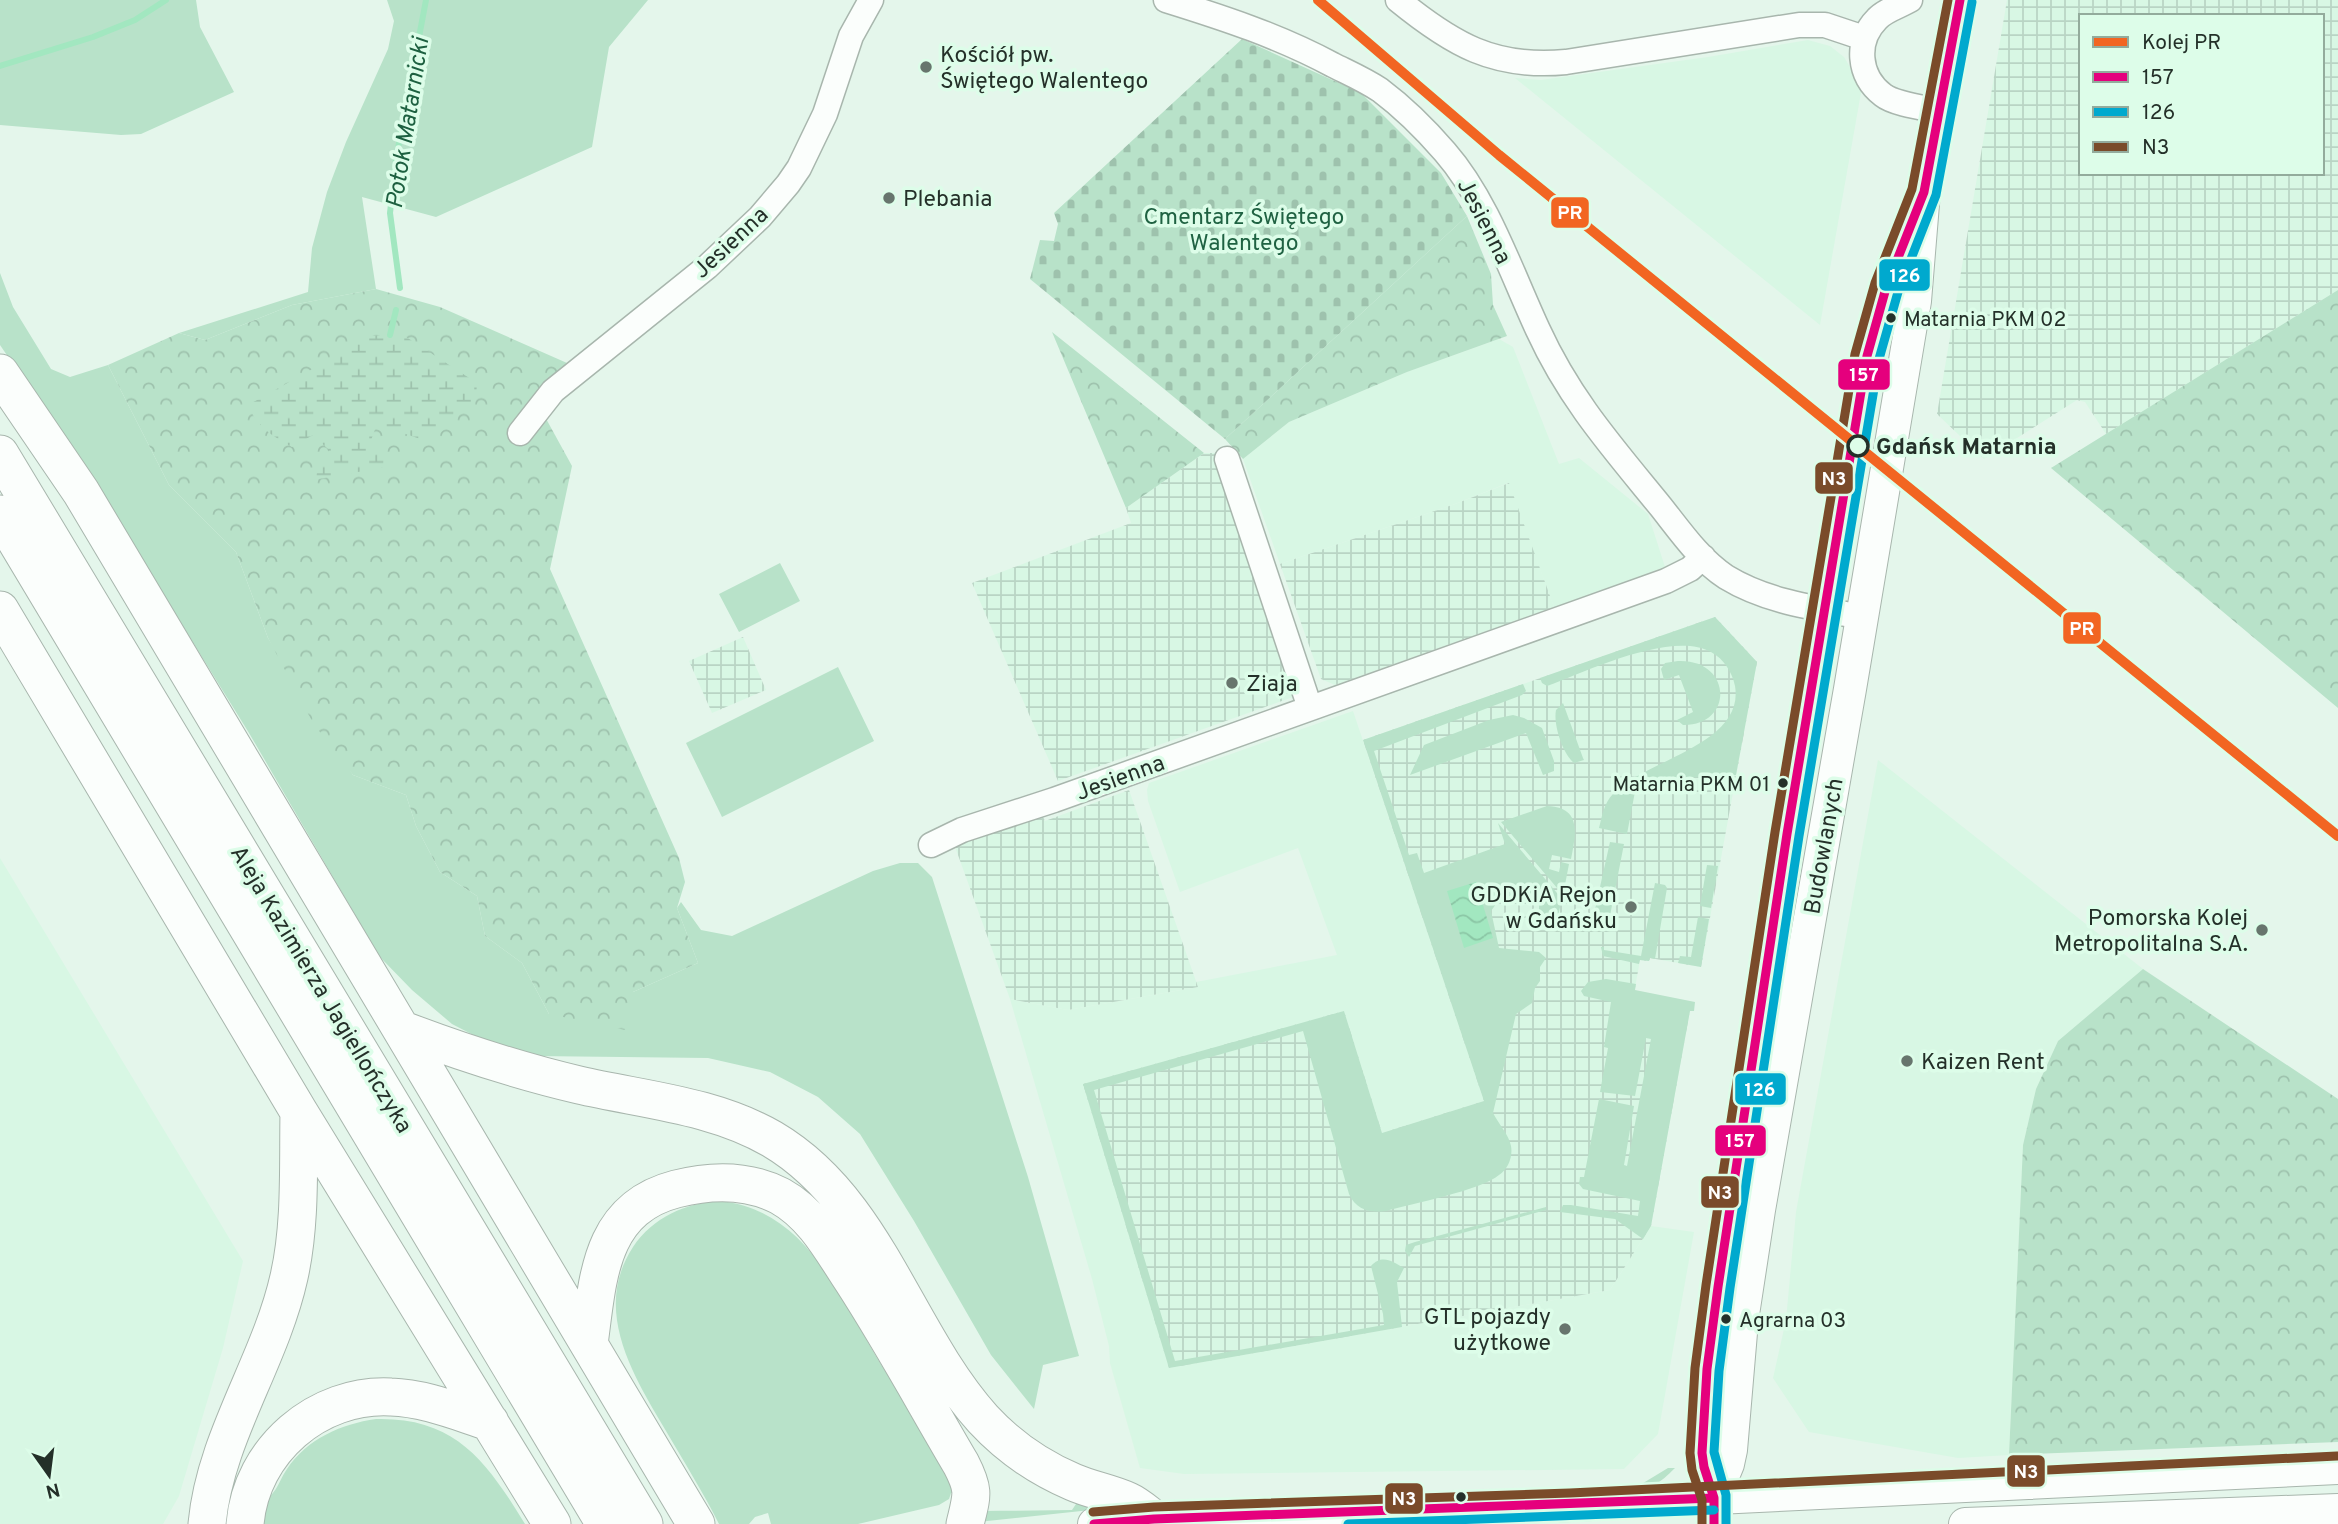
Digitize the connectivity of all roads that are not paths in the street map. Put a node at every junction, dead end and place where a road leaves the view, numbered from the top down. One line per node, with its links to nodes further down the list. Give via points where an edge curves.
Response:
1 (870, 0): 10 (street, Jesienna, via 851,36 825,114 788,184 707,267 553,391)
2 (1166, 0): 14 (street, Jesienna, via 1289,42 1379,90 1421,126 1465,177 1568,389)
3 (1398, 0): 6 (street, via 1454,41 1507,61 1535,64 1799,25 1825,25)
4 (1910, 0): 6 (street, via 1878,18)
5 (1960, 0): 7 (main road, Budowlanych)
6 (1864, 38): 7 (street, via 1861,54 1868,79 1884,97)
7 (1940, 111): 8 (main road, Budowlanych)
8 (1924, 191): 16 (main road, Budowlanych, via 1886,288 1867,356); 17 (main road, Budowlanych, via 1915,301)
9 (0, 373): 22 (highway, via 81,492)
10 (520, 433)
11 (0, 454): 34 (highway, Aleja Kazimierza Jagiellończyka)
12 (1227, 459): 18 (street)
13 (0, 514): 33 (highway, Aleja Kazimierza Jagiellończyka)
14 (1703, 557): 16 (street, Jesienna, via 1724,576 1763,596); 18 (street, Jesienna, via 1666,581)
15 (0, 610): 23 (highway)
16 (1824, 610): 17 (street, Jesienna); 20 (main road, Budowlanych)
17 (1862, 617): 21 (main road, Budowlanych)
18 (1310, 708): 19 (street, Jesienna, via 962,830)
19 (931, 845)
20 (1762, 992): 21 (main road); 28 (main road, Budowlanych, via 1708,1353 1702,1453)
21 (1798, 992): 28 (main road, Budowlanych, via 1742,1321 1731,1450)
22 (403, 1030): 24 (highway); 29 (highway, via 512,1069 720,1117 773,1140 832,1189 878,1253 934,1352 986,1422 1045,1470 1129,1501)
23 (299, 1112): 25 (highway); 30 (highway, via 289,1277 270,1339 217,1471)
24 (589, 1344): 35 (highway); 36 (highway, via 605,1250 619,1226 640,1207 666,1192 724,1181 780,1196 822,1233 961,1464 972,1493)
25 (490, 1422): 31 (highway, via 406,1398 370,1397 334,1406 295,1428 270,1455 255,1481); 32 (highway)
26 (2338, 1468): 28 (main road, via 2071,1479)
27 (2338, 1510): 38 (main road)
28 (1714, 1511): 29 (main road)
29 (1154, 1520): 37 (main road)
30 (207, 1524)
31 (245, 1524)
32 (552, 1524)
33 (606, 1524)
34 (644, 1524)
35 (696, 1524)
36 (965, 1524)
37 (1094, 1524)
38 (1965, 1524)

